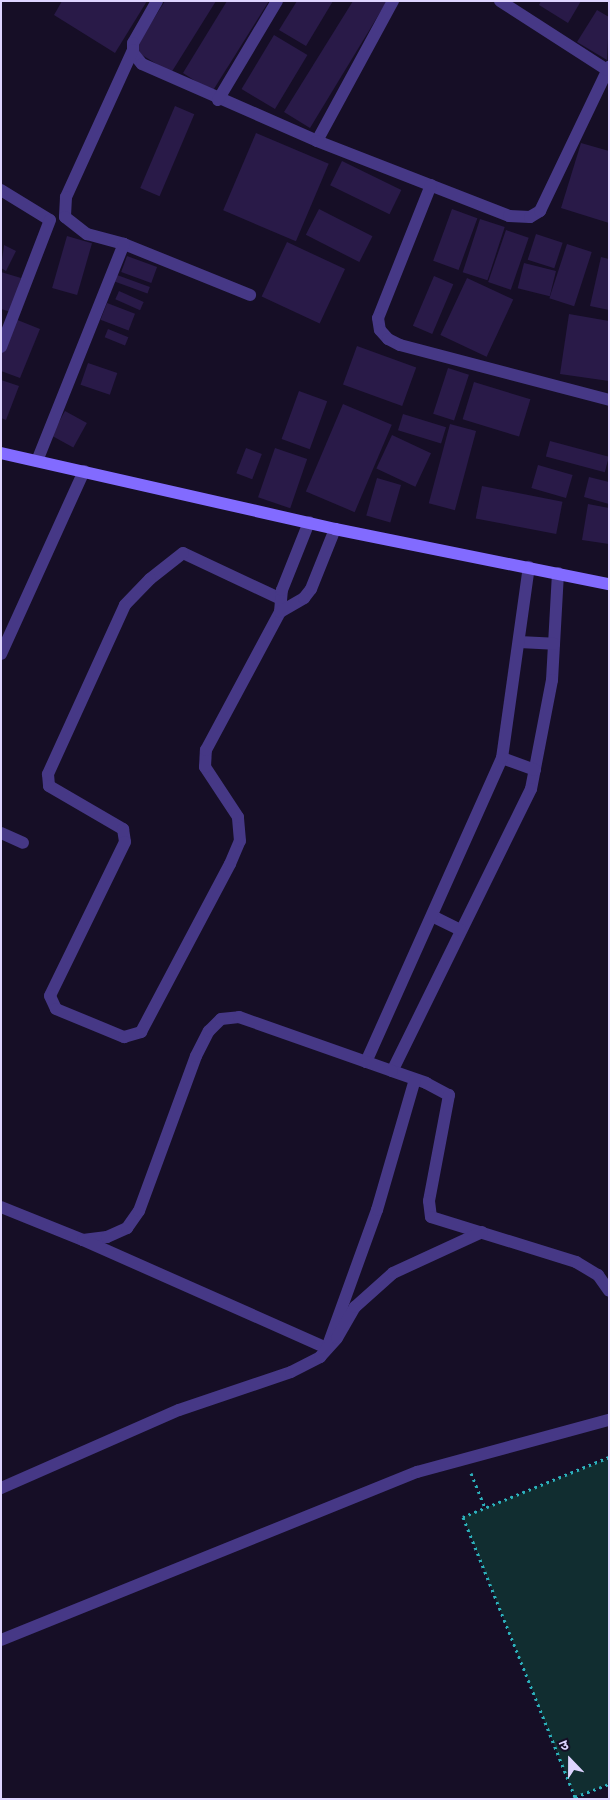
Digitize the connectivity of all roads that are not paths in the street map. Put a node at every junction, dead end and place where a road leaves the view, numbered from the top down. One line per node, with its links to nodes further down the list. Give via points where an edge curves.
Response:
1 (157, 1): 5 (street, via 133,43)
2 (277, 1): 7 (street)
3 (392, 1): 8 (street)
4 (507, 3): 6 (street)
5 (133, 50): 7 (street, via 142,64); 11 (street, via 66,197 64,217 87,234)
6 (608, 68): 9 (street, via 540,211 530,217 509,216)
7 (218, 100): 8 (street)
8 (317, 141): 9 (street)
9 (431, 185): 14 (street, via 378,318 380,330 400,345)
10 (2, 193): 13 (street, via 50,220)
11 (124, 244): 12 (street); 16 (street)
12 (250, 295)
13 (1, 348)
14 (609, 400)
15 (1, 453): 16 (street)
16 (37, 461): 17 (street)
17 (84, 471): 18 (street); 26 (street)
18 (309, 522): 19 (street); 23 (street)
19 (335, 529): 20 (street); 23 (street, via 311,589 304,598)
20 (529, 567): 21 (street); 24 (street)
21 (558, 573): 22 (street); 25 (street)
22 (609, 584)
23 (281, 606): 23 (street, via 206,750 205,767 238,817 240,841 140,1032 124,1038 56,1010 50,996 125,842 123,829 49,786 48,774 125,605 150,579 183,553)
24 (519, 642): 25 (street); 27 (street)
25 (554, 644): 28 (street, via 552,680)
26 (1, 654)
27 (502, 758): 28 (street); 31 (street)
28 (535, 770): 32 (street, via 531,789)
29 (1, 833): 30 (street)
30 (23, 843)
31 (432, 916): 32 (street); 33 (street)
32 (461, 930): 34 (street)
33 (366, 1062): 34 (street); 38 (street, via 239,1017 221,1019 209,1031 196,1056 138,1211 128,1228 107,1237)
34 (392, 1071): 35 (street)
35 (415, 1079): 37 (street, via 449,1095 429,1201 431,1217); 40 (street, via 377,1210)
36 (1, 1207): 38 (street)
37 (482, 1232): 39 (street, via 576,1262 598,1275); 40 (street, via 386,1278 356,1306)
38 (83, 1240): 40 (street)
39 (609, 1291)
40 (328, 1348): 42 (street, via 320,1357 291,1372 179,1410)
41 (609, 1420): 43 (street, via 417,1472)
42 (1, 1488)
43 (1, 1640)

